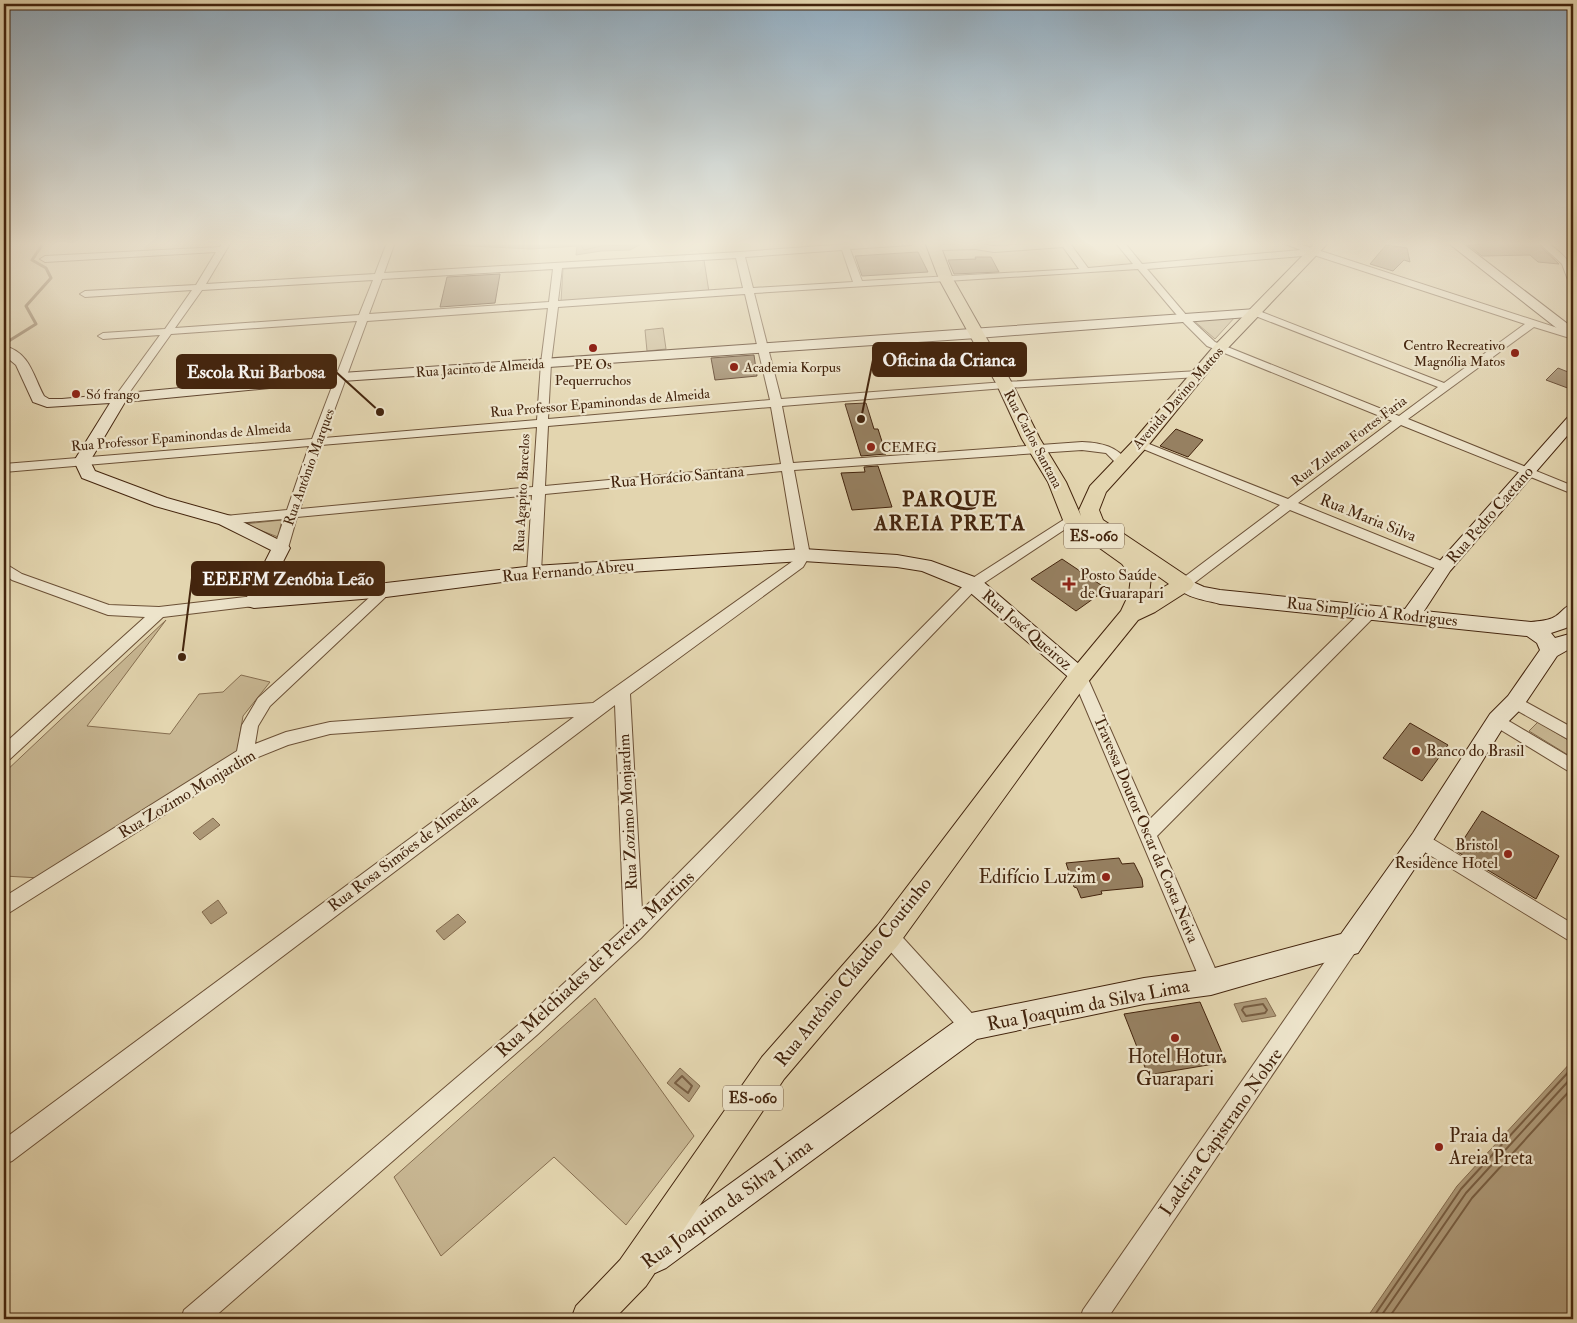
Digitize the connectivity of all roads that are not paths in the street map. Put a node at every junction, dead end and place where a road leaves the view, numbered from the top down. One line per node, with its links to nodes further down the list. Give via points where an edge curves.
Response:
1 (188, 304): 15 (street)
2 (368, 304): 13 (street, Rua Antônio Marques)
3 (571, 304): 10 (street)
4 (752, 304): 19 (street)
5 (960, 304): 16 (main road, Rua Carlos Santana / ES-060)
6 (1172, 304): 12 (street)
7 (1265, 304): 11 (main road, Avenida Davino Mattos / ES-060)
8 (1479, 304): 14 (street)
9 (1533, 304): 17 (street)
10 (554, 305): 13 (street); 22 (street, Rua Agapito Barcelos)
11 (1256, 313): 12 (street, Rua Jacinto de Almeida); 20 (main road, Avenida Davino Mattos / ES-060); 26 (street)
12 (1184, 318): 16 (street, Rua Jacinto de Almeida); 20 (street, via 1210,344)
13 (362, 319): 15 (street); 24 (street, Rua Antônio Marques)
14 (1533, 323): 17 (street); 26 (street, Rua Zulema Fortes Faria)
15 (167, 332): 18 (street); 27 (street)
16 (977, 334): 19 (street, Rua Jacinto de Almeida); 25 (main road, Rua Carlos Santana / ES-060)
17 (1573, 335)
18 (104, 336)
19 (764, 348): 22 (street, Rua Jacinto de Almeida); 28 (street)
20 (1220, 348): 23 (main road, Avenida Davino Mattos / ES-060); 29 (street)
21 (4, 350): 27 (street, Rua Jacinto de Almeida, via 16,355 38,399 47,403)
22 (546, 363): 24 (street, Rua Jacinto de Almeida); 31 (street, Rua Agapito Barcelos)
23 (1200, 374): 25 (street, Rua Professor Epaminondas de Almeida); 33 (main road, Avenida Davino Mattos / ES-060)
24 (342, 377): 27 (street, Rua Jacinto de Almeida); 32 (street, Rua Antônio Marques)
25 (1005, 386): 28 (street, Rua Professor Epaminondas de Almeida); 34 (main road, Rua Carlos Santana / ES-060)
26 (1446, 387): 29 (street, Rua Zulema Fortes Faria)
27 (120, 398): 35 (street)
28 (776, 403): 31 (street, Rua Professor Epaminondas de Almeida); 37 (street)
29 (1400, 420): 39 (street); 44 (street, Rua Zulema Fortes Faria)
30 (1573, 420): 39 (street, Rua Pedro Caetano)
31 (542, 423): 32 (street, Rua Professor Epaminondas de Almeida); 40 (street, Rua Agapito Barcelos)
32 (316, 440): 35 (street, Rua Professor Epaminondas de Almeida); 45 (street, Rua Antônio Marques)
33 (1140, 444): 36 (main road, Avenida Davino Mattos / ES-060); 44 (street, Rua Maria Silva)
34 (1038, 450): 36 (street, Rua Horácio Santana, via 1100,447 1114,452); 37 (street, Rua Horácio Santana); 41 (main road, Rua Carlos Santana / ES-060)
35 (82, 461): 38 (street, Rua Professor Epaminondas de Almeida); 46 (street, Rua Horácio Santana, via 88,474 106,482)
36 (1122, 463): 42 (main road, Avenida Davino Mattos / ES-060)
37 (786, 467): 40 (street, Rua Horácio Santana); 49 (street)
38 (4, 468)
39 (1528, 472): 43 (street); 50 (street, Rua Pedro Caetano)
40 (540, 490): 45 (street, Rua Horácio Santana); 52 (street, Rua Agapito Barcelos)
41 (1061, 490): 42 (main road, via 1077,493); 47 (main road, Rua Carlos Santana / ES-060)
42 (1097, 490): 54 (main road, ES-060, via 1089,510 1096,524)
43 (1573, 490)
44 (1288, 505): 50 (street, Rua Maria Silva); 54 (street, Rua Zulema Fortes Faria)
45 (291, 514): 46 (street, Rua Horácio Santana); 48 (street, Rua Antônio Marques)
46 (225, 520): 48 (street, Rua Horácio Santana)
47 (1073, 520): 53 (street, Rua Melchiades de Pereira Martins); 59 (main road, ES-060, via 1137,568 1141,585)
48 (281, 548): 56 (street, Rua Antônio Marques)
49 (803, 555): 52 (street, Rua Fernando Abreu); 53 (street, Rua Fernando Abreu, via 925,565); 66 (street, Rua Rosa Simões de Almedia, via 788,573)
50 (1444, 567): 60 (street, Rua Pedro Caetano)
51 (4, 568): 57 (street, Rua Fernando Abreu, via 18,577 108,610)
52 (534, 572): 55 (street, Rua Fernando Abreu)
53 (973, 584): 65 (street, Rua José Queiroz); 77 (street, Rua Melchiades de Pereira Martins)
54 (1184, 584): 58 (street, Rua Simplício A Rodrigues, via 1220,597); 59 (main road, ES-060)
55 (386, 590): 56 (street, Rua Fernando Abreu); 72 (street, via 264,702 250,725)
56 (254, 601): 57 (street, Rua Fernando Abreu)
57 (159, 612): 71 (street)
58 (1370, 612): 60 (street, Rua Simplício A Rodrigues); 74 (street)
59 (1130, 615): 65 (main road, ES-060)
60 (1411, 615): 62 (street, Rua Simplício A Rodrigues)
61 (1571, 619): 62 (street, via 1554,626)
62 (1531, 629): 64 (street, via 1548,642)
63 (1573, 640): 64 (street, via 1565,641)
64 (1550, 651): 67 (street)
65 (1080, 676): 74 (street, Travessa Doutor Oscar da Costa Neiva); 78 (main road, Rua Antônio Cláudio Coutinho / ES-060)
66 (622, 692): 68 (street, Rua Rosa Simões de Almedia); 77 (street, Rua Zozimo Monjardim)
67 (1515, 702): 69 (street); 70 (street)
68 (596, 709): 72 (street, Rua Zozimo Monjardim, via 330,728 286,739); 83 (street, Rua Rosa Simões de Almedia)
69 (1497, 720): 73 (street); 75 (street)
70 (1573, 736)
71 (4, 754)
72 (246, 755): 76 (street, Rua Zozimo Monjardim)
73 (1573, 767)
74 (1148, 833): 81 (street, Travessa Doutor Oscar da Costa Neiva)
75 (1421, 840): 79 (street); 80 (street)
76 (4, 907)
77 (634, 932): 85 (street, Rua Melchiades de Pereira Martins, via 531,1027)
78 (888, 934): 82 (street); 84 (main road, Rua Antônio Cláudio Coutinho / ES-060, via 773,1068)
79 (1573, 934)
80 (1350, 944): 81 (street, Rua Joaquim da Silva Lima); 87 (street, Ladeira Capistrano Nobre)
81 (1211, 982): 82 (street, Rua Joaquim da Silva Lima, via 1135,993)
82 (971, 1028): 84 (street, Rua Joaquim da Silva Lima)
83 (4, 1153)
84 (632, 1273): 86 (main road, ES-060)
85 (193, 1319)
86 (589, 1319)
87 (1092, 1319)

